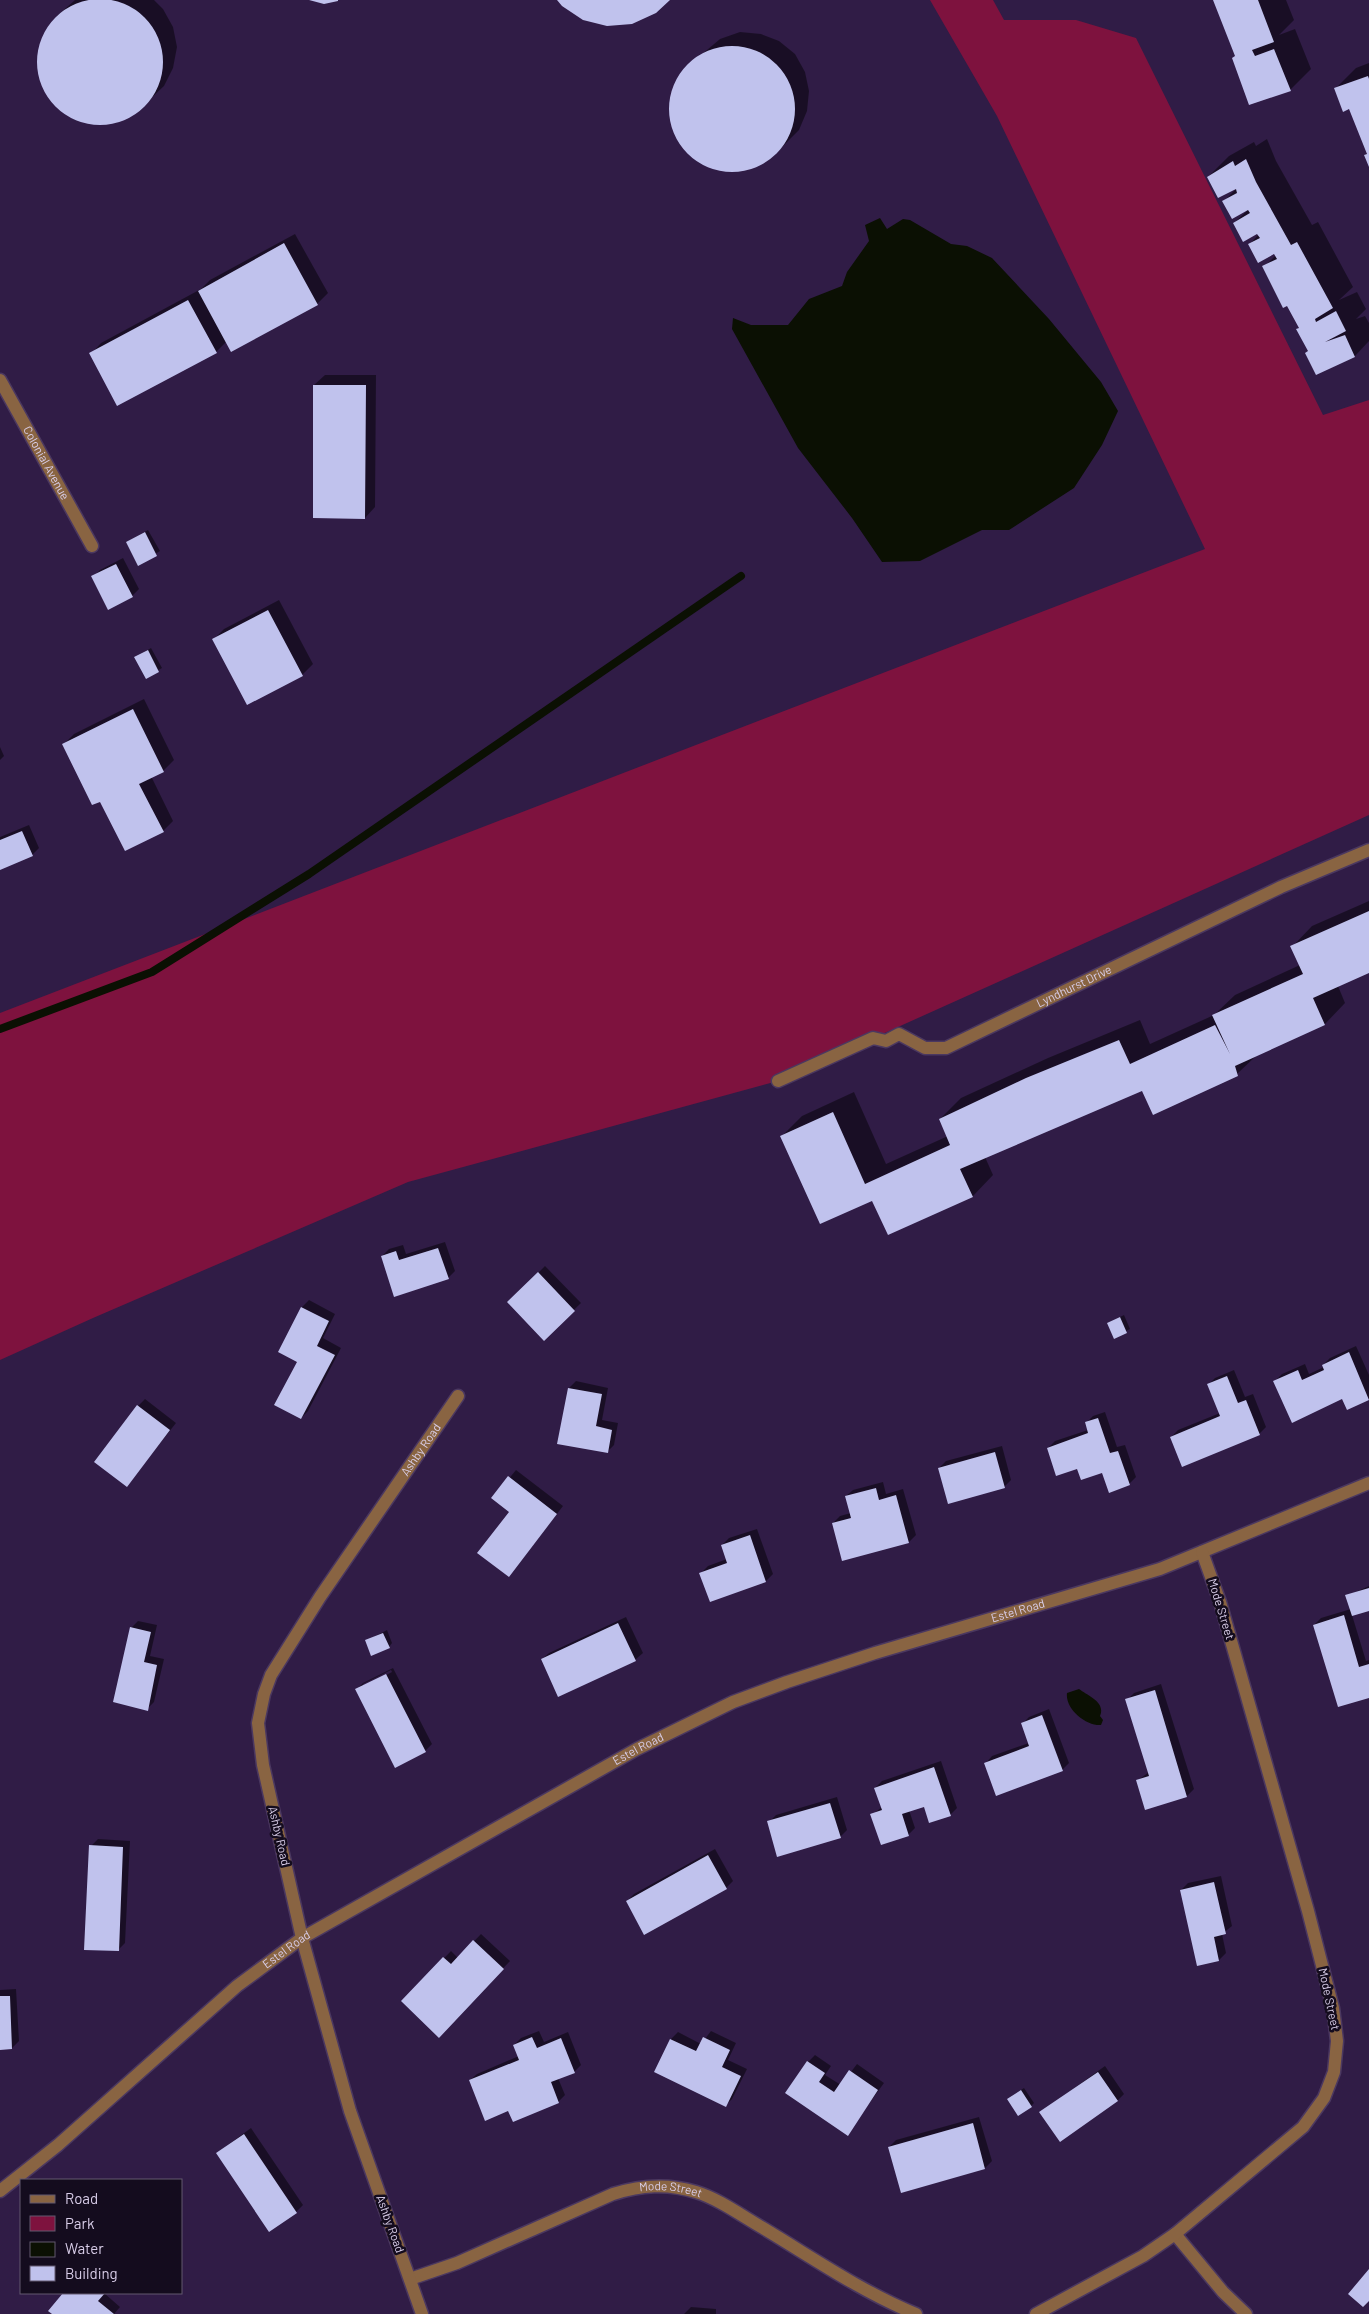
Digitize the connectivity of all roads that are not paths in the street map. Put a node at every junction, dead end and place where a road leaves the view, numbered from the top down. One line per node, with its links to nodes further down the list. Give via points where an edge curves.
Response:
1 (0, 380): 2 (street, Colonial Avenue)
2 (92, 546)
3 (1369, 850): 4 (street, Lyndhurst Drive, via 1281,888 946,1048 925,1048 899,1034 886,1041 873,1038)
4 (778, 1081)
5 (458, 1396): 8 (street, Ashby Road, via 320,1597 271,1675 264,1694 258,1723 263,1765)
6 (1369, 1483): 7 (street, Estel Road)
7 (1202, 1552): 8 (street, Estel Road, via 1160,1569 875,1653 733,1702 637,1749); 10 (street, Mode Street, via 1220,1602 1308,1910 1333,2008 1337,2041 1334,2072 1324,2098 1309,2120)
8 (302, 1938): 9 (street, Estel Road, via 237,1986 58,2145); 11 (street, Ashby Road, via 350,2111)
9 (0, 2191)
10 (1175, 2234): 14 (street, Mode Street, via 1143,2256); 15 (street, via 1223,2292)
11 (410, 2279): 12 (street, Ashby Road); 13 (street, Mode Street, via 456,2263 613,2194 638,2186 664,2186 697,2192 726,2206 882,2300)
12 (422, 2314)
13 (916, 2314)
14 (1036, 2314)
15 (1246, 2314)

